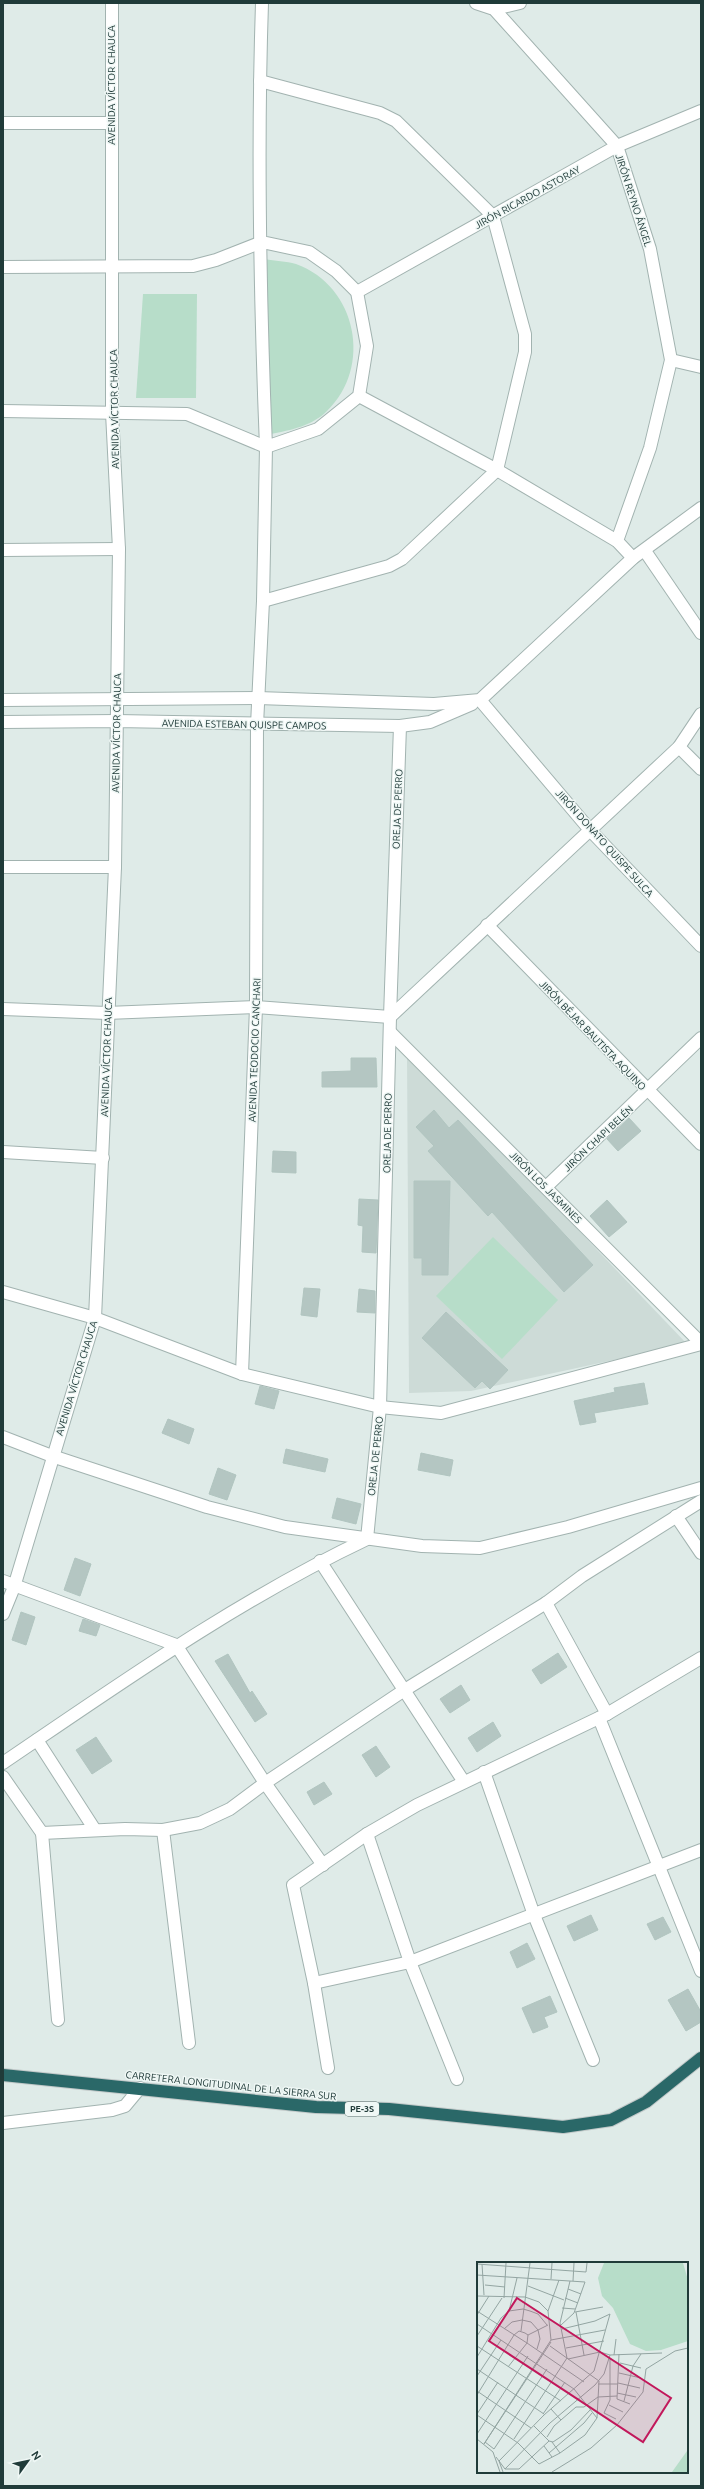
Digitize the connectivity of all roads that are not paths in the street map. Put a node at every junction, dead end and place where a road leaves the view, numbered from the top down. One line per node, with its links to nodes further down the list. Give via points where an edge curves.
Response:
1 (112, 3): 9 (street, AVENIDA VÍCTOR CHAUCA)
2 (262, 3): 6 (street, AVENIDA TEODOCIO CANCHARI)
3 (476, 3): 5 (street, JIRÓN REYNO ÁNGEL)
4 (520, 3): 5 (street)
5 (494, 9): 10 (street, JIRÓN REYNO ÁNGEL)
6 (260, 81): 11 (street, via 380,113 396,121); 12 (street, AVENIDA TEODOCIO CANCHARI)
7 (701, 111): 10 (street, JIRÓN RICARDO ASTORAY)
8 (3, 123): 9 (street)
9 (111, 123): 13 (street, AVENIDA VÍCTOR CHAUCA)
10 (617, 146): 11 (street, JIRÓN RICARDO ASTORAY); 16 (street, JIRÓN REYNO ÁNGEL, via 650,249)
11 (493, 216): 15 (street, JIRÓN RICARDO ASTORAY); 22 (street, via 525,334 525,352)
12 (262, 242): 13 (street, via 193,266); 15 (street, via 309,252 336,271); 21 (street, AVENIDA TEODOCIO CANCHARI, via 260,267)
13 (114, 266): 14 (street); 20 (street, AVENIDA VÍCTOR CHAUCA)
14 (3, 267)
15 (356, 292): 18 (street, via 367,346)
16 (670, 360): 17 (street); 24 (street, via 650,448)
17 (701, 368)
18 (359, 396): 21 (street, via 318,429); 22 (street)
19 (3, 411): 20 (street)
20 (112, 413): 21 (street, via 187,414); 26 (street, AVENIDA VÍCTOR CHAUCA)
21 (266, 447): 29 (street, AVENIDA TEODOCIO CANCHARI)
22 (497, 470): 24 (street); 29 (street, via 402,559 389,566)
23 (701, 508): 27 (street, AVENIDA ESTEBAN QUISPE CAMPOS)
24 (617, 541): 28 (street)
25 (3, 550): 26 (street)
26 (119, 550): 32 (street, AVENIDA VÍCTOR CHAUCA)
27 (645, 550): 28 (street, AVENIDA ESTEBAN QUISPE CAMPOS); 30 (street)
28 (633, 558): 34 (street, AVENIDA ESTEBAN QUISPE CAMPOS)
29 (263, 601): 31 (street, AVENIDA TEODOCIO CANCHARI)
30 (701, 633)
31 (258, 698): 32 (street); 34 (street, via 434,704); 38 (street, AVENIDA TEODOCIO CANCHARI)
32 (116, 699): 33 (street); 36 (street, AVENIDA VÍCTOR CHAUCA)
33 (3, 700)
34 (480, 700): 39 (street, AVENIDA ESTEBAN QUISPE CAMPOS, via 430,722); 42 (street, JIRÓN DONATO QUISPE SULCA)
35 (701, 714): 40 (street)
36 (116, 721): 37 (street, AVENIDA ESTEBAN QUISPE CAMPOS); 38 (street, AVENIDA ESTEBAN QUISPE CAMPOS); 44 (street, AVENIDA VÍCTOR CHAUCA)
37 (3, 722)
38 (257, 725): 39 (street, AVENIDA ESTEBAN QUISPE CAMPOS); 47 (street, AVENIDA TEODOCIO CANCHARI)
39 (400, 726): 50 (street, OREJA DE PERRO)
40 (679, 747): 41 (street); 42 (street)
41 (701, 769)
42 (590, 830): 45 (street); 46 (street, JIRÓN DONATO QUISPE SULCA)
43 (3, 867): 44 (street)
44 (114, 867): 49 (street, AVENIDA VÍCTOR CHAUCA)
45 (487, 925): 50 (street); 53 (street, JIRÓN BÉJAR BAUTISTA AQUINO)
46 (701, 946)
47 (256, 1006): 49 (street); 50 (street); 61 (street, AVENIDA TEODOCIO CANCHARI)
48 (3, 1009): 49 (street)
49 (107, 1013): 56 (street, AVENIDA VÍCTOR CHAUCA)
50 (390, 1017): 51 (street, OREJA DE PERRO)
51 (390, 1032): 57 (street, JIRÓN LOS JASMINES); 62 (street, OREJA DE PERRO)
52 (701, 1038): 53 (street, JIRÓN CHAPI BELÉN)
53 (648, 1091): 54 (street, JIRÓN BÉJAR BAUTISTA AQUINO); 57 (street, JIRÓN CHAPI BELÉN)
54 (701, 1144)
55 (3, 1152): 56 (street)
56 (103, 1158): 59 (street, AVENIDA VÍCTOR CHAUCA)
57 (546, 1187): 60 (street, JIRÓN LOS JASMINES)
58 (3, 1292): 59 (street)
59 (95, 1318): 61 (street); 64 (street, AVENIDA VÍCTOR CHAUCA)
60 (701, 1344): 62 (street, via 441,1413)
61 (242, 1374): 62 (street)
62 (380, 1407): 68 (street, OREJA DE PERRO)
63 (3, 1436): 64 (street)
64 (52, 1456): 68 (street, via 207,1507 285,1527); 72 (street, AVENIDA VÍCTOR CHAUCA)
65 (701, 1488): 68 (street, via 568,1527 480,1548 422,1546)
66 (701, 1501): 67 (street)
67 (676, 1516): 69 (street); 73 (street)
68 (367, 1539): 70 (street)
69 (701, 1553)
70 (320, 1561): 75 (street); 77 (street)
71 (3, 1582): 72 (street)
72 (14, 1587): 74 (street, AVENIDA VÍCTOR CHAUCA); 75 (street)
73 (546, 1602): 77 (street); 78 (street)
74 (3, 1614)
75 (176, 1645): 79 (street); 84 (street)
76 (701, 1658): 78 (street)
77 (403, 1691): 83 (street); 84 (street)
78 (603, 1716): 81 (street); 91 (street)
79 (37, 1740): 80 (street); 85 (street)
80 (3, 1763)
81 (484, 1772): 83 (street); 92 (street)
82 (3, 1777): 87 (street)
83 (464, 1782): 88 (street)
84 (264, 1783): 86 (street, via 230,1809 200,1823); 90 (street)
85 (95, 1830): 86 (street); 87 (street)
86 (163, 1830): 97 (street)
87 (42, 1833): 96 (street)
88 (367, 1834): 90 (street); 93 (street)
89 (701, 1850): 91 (street)
90 (323, 1865): 95 (street, via 293,1885)
91 (657, 1866): 92 (street); 94 (street)
92 (534, 1915): 93 (street); 99 (street)
93 (410, 1962): 95 (street); 102 (street)
94 (701, 1971)
95 (314, 1983): 100 (street)
96 (58, 2020)
97 (189, 2043)
98 (701, 2058): 103 (highway, CARRETERA LONGITUDINAL DE LA SIERRA SUR / PE-3S, via 646,2102 611,2120 563,2127 389,2109 316,2107)
99 (593, 2060)
100 (328, 2068)
101 (3, 2075): 103 (highway, CARRETERA LONGITUDINAL DE LA SIERRA SUR / PE-3S)
102 (457, 2079)
103 (140, 2088): 104 (street, via 125,2106 112,2110)
104 (3, 2123)

